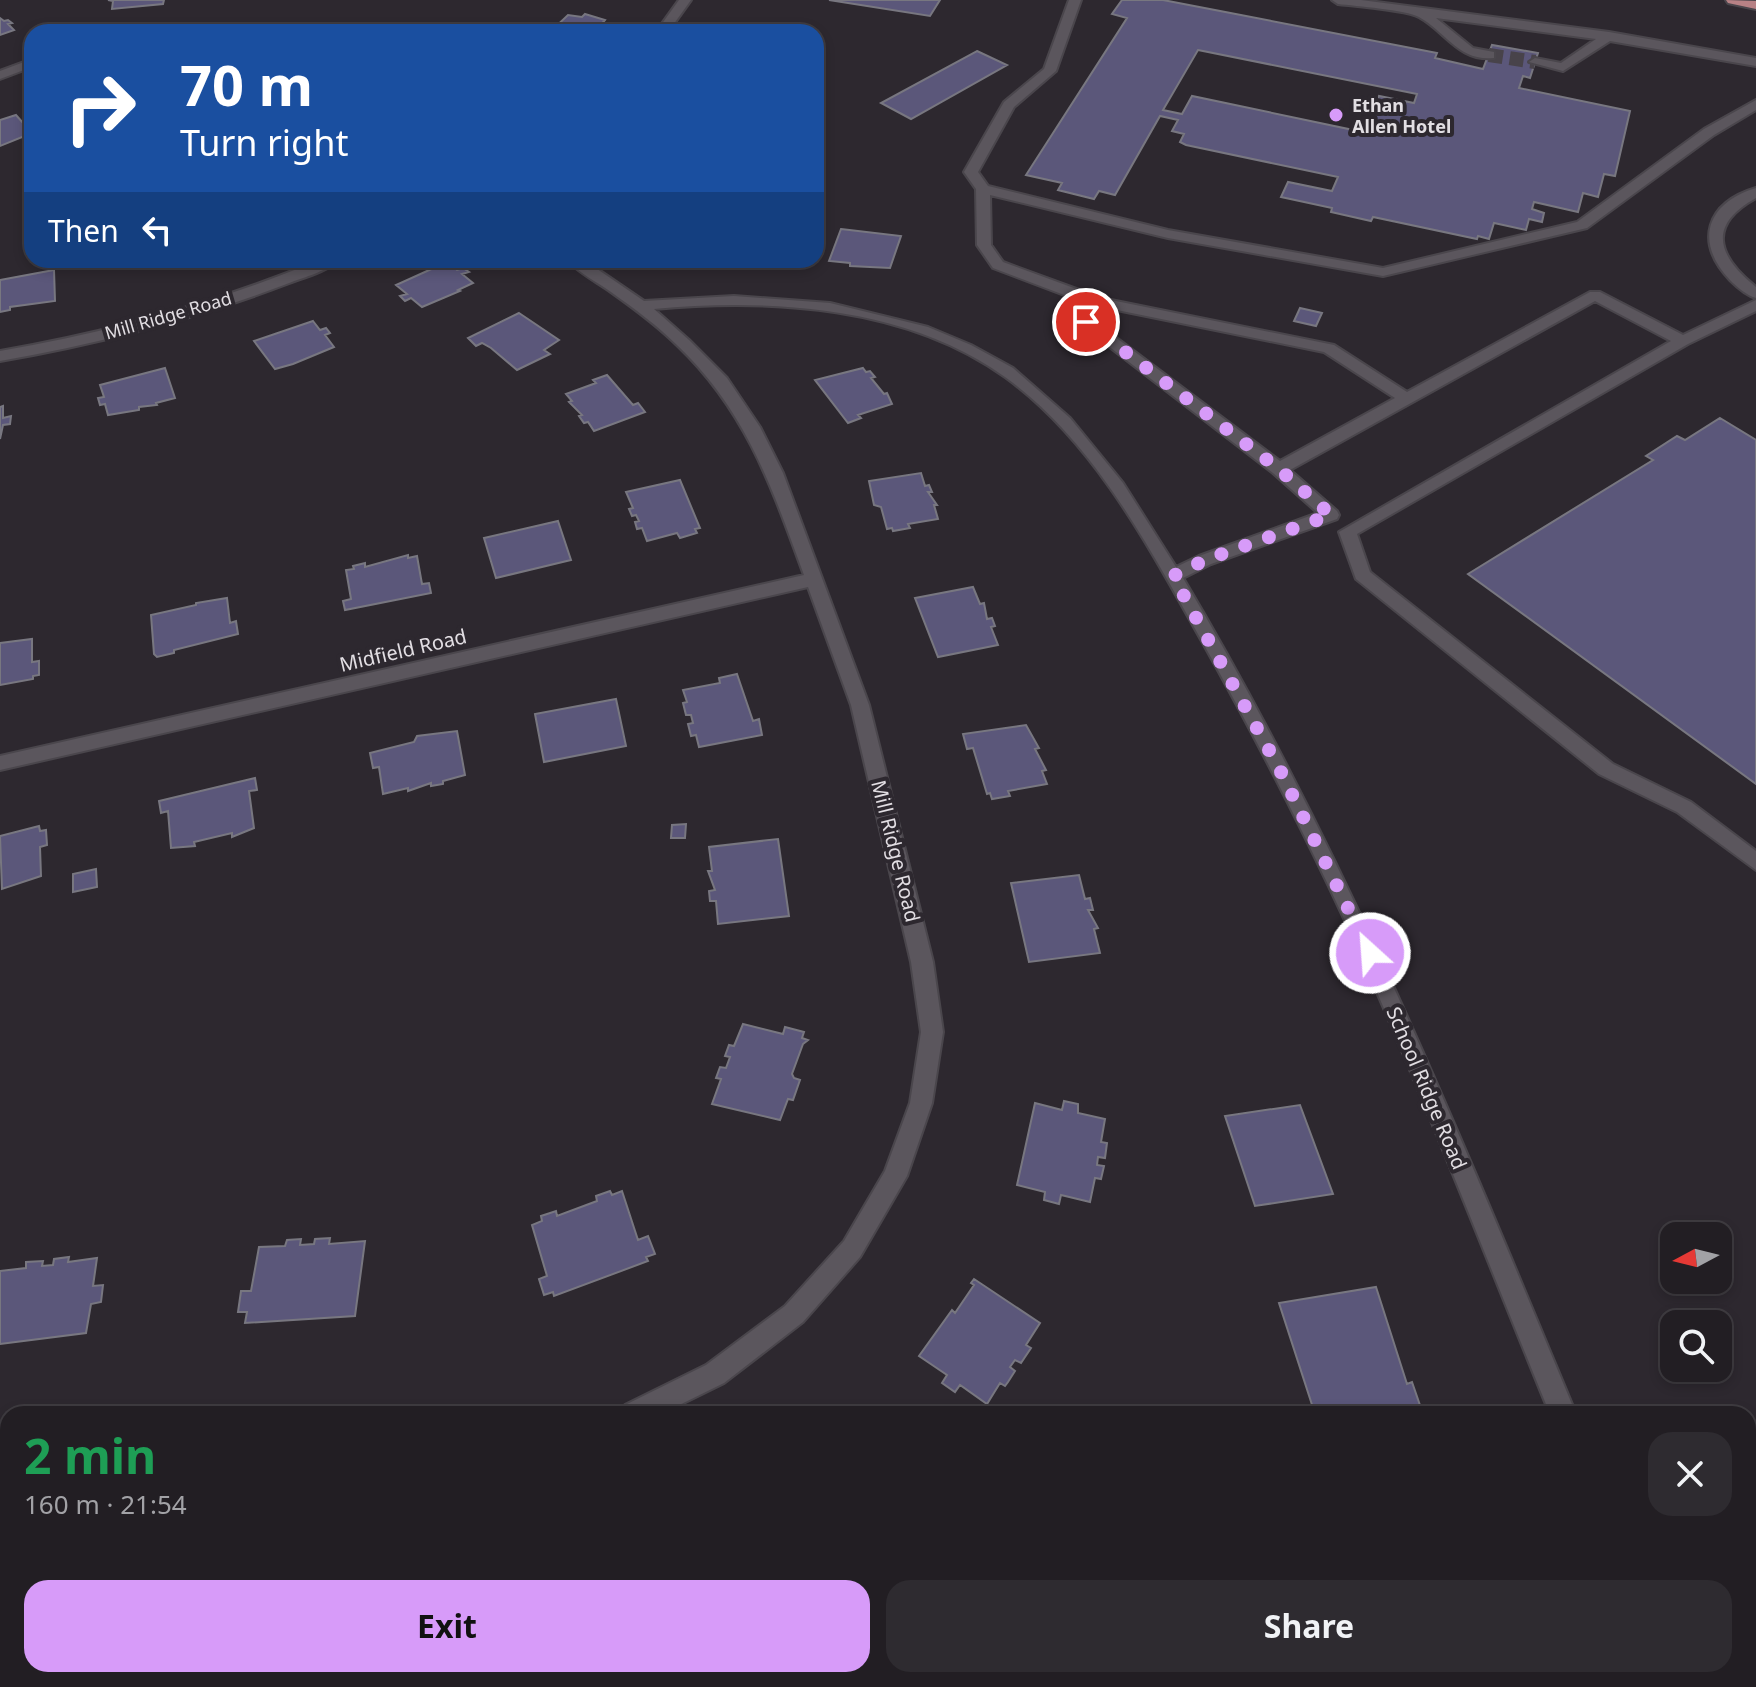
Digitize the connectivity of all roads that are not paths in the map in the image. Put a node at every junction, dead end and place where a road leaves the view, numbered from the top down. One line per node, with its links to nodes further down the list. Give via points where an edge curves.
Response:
1 (685, 0): 7 (street)
2 (1075, 0): 15 (street, via 1050,71 1009,105 971,172)
3 (1338, 0): 6 (street)
4 (1732, 0): 5 (main road)
5 (1756, 5)
6 (1424, 15): 8 (street); 9 (street, via 1469,51)
7 (668, 24)
8 (1609, 36): 10 (street, via 1563,67); 11 (street)
9 (1489, 55)
10 (1535, 62)
11 (1756, 62)
12 (24, 66): 13 (street)
13 (0, 75)
14 (1756, 104): 15 (street, via 1582,225 1383,272 1168,234)
15 (983, 189): 20 (street, via 984,245 998,265)
16 (1756, 192): 19 (street, via 1723,215 1713,234 1718,255)
17 (311, 268): 24 (street, Mill Ridge Road, via 142,325)
18 (586, 268): 22 (street, Mill Ridge Road)
19 (1756, 294)
20 (1097, 302): 25 (street, via 1329,348); 26 (street, via 1086,322)
21 (1756, 305): 23 (street)
22 (641, 306): 29 (street, School Ridge Road, via 712,300 801,305 864,314 963,346 1008,372 1051,407 1092,456); 30 (street, Mill Ridge Road, via 721,382 752,427)
23 (1683, 341): 25 (street, via 1595,295); 28 (street)
24 (0, 356)
25 (1407, 399): 26 (street)
26 (1279, 469): 27 (street)
27 (1331, 515): 28 (street); 29 (street)
28 (1348, 532): 32 (street, via 1362,575 1606,769 1684,807)
29 (1173, 576): 34 (street, School Ridge Road, via 1301,810 1382,979)
30 (815, 579): 31 (street, Midfield Road); 33 (street, Mill Ridge Road, via 860,705 922,962 932,1032 921,1103 895,1176 852,1249 803,1303 715,1374)
31 (0, 763)
32 (1756, 862)
33 (650, 1406)
34 (1560, 1406)

